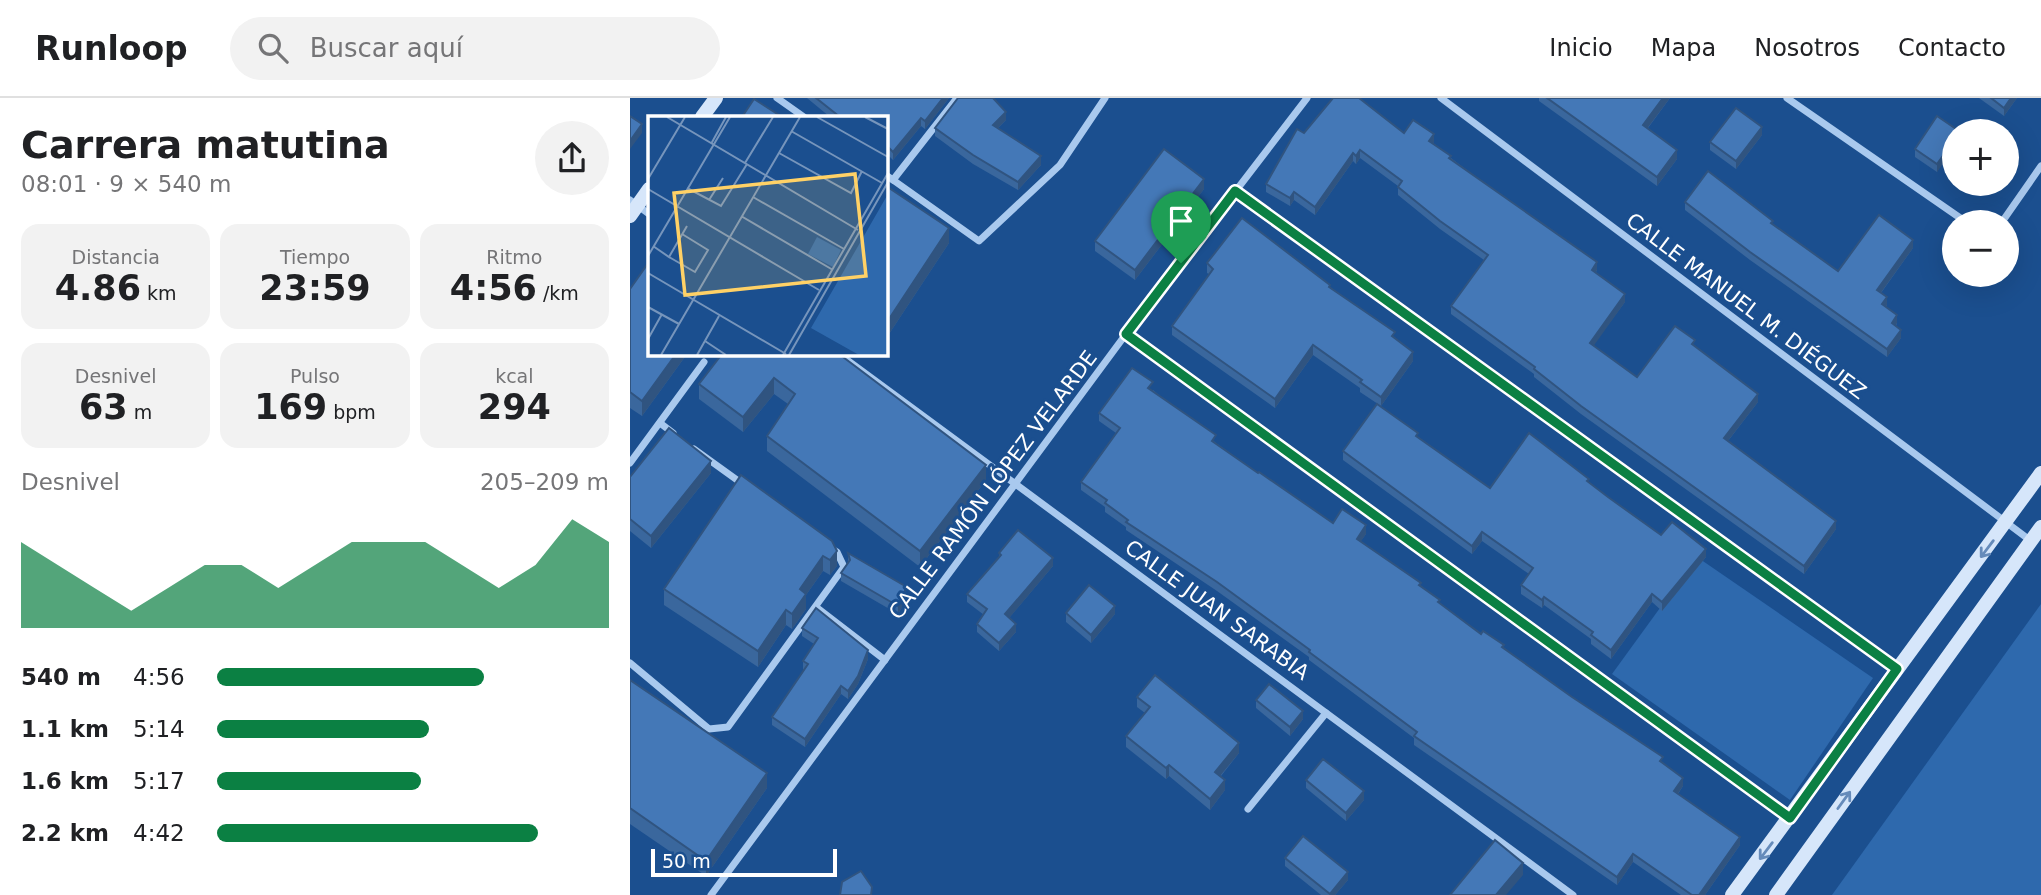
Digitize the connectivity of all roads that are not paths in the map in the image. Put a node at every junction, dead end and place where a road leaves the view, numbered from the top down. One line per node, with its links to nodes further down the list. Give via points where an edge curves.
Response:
1 (716, 98): 8 (main road)
2 (777, 98): 9 (street)
3 (957, 98): 12 (street)
4 (1105, 98): 12 (street, via 1060,165 979,241)
5 (1307, 98): 14 (street, CALLE RAMÓN LÓPEZ VELARDE)
6 (1441, 98): 27 (street, CALLE MANUEL M. DIÉGUEZ)
7 (1787, 98): 16 (street)
8 (703, 116)
9 (803, 116)
10 (2041, 166): 17 (street)
11 (887, 176): 12 (street)
12 (893, 180)
13 (648, 191): 15 (main road)
14 (1235, 191): 18 (street, CALLE RAMÓN LÓPEZ VELARDE); 34 (street)
15 (637, 209)
16 (1949, 210)
17 (2010, 210)
18 (1126, 334): 25 (street, CALLE RAMÓN LÓPEZ VELARDE); 37 (street)
19 (840, 355): 25 (street, CALLE JUAN SARABIA)
20 (704, 362): 21 (street)
21 (660, 424): 22 (street); 26 (street)
22 (633, 453): 23 (street)
23 (630, 463)
24 (2041, 473): 27 (main road)
25 (1015, 483): 32 (street, CALLE RAMÓN LÓPEZ VELARDE); 35 (street, CALLE JUAN SARABIA)
26 (748, 488)
27 (2006, 524): 29 (street, CALLE MANUEL M. DIÉGUEZ); 34 (main road, one-way to 34)
28 (2041, 527): 29 (main road)
29 (2031, 541): 41 (main road, one-way to 29)
30 (826, 544): 31 (street, via 837,552 844,567)
31 (816, 607): 32 (street); 33 (street, via 728,727 709,729)
32 (884, 660): 38 (street, CALLE RAMÓN LÓPEZ VELARDE)
33 (630, 663)
34 (1897, 669): 37 (main road)
35 (1326, 713): 36 (street); 39 (street, CALLE JUAN SARABIA)
36 (1248, 809)
37 (1790, 818): 40 (main road, one-way to 40)
38 (711, 895)
39 (1573, 895)
40 (1732, 895)
41 (1776, 895)

